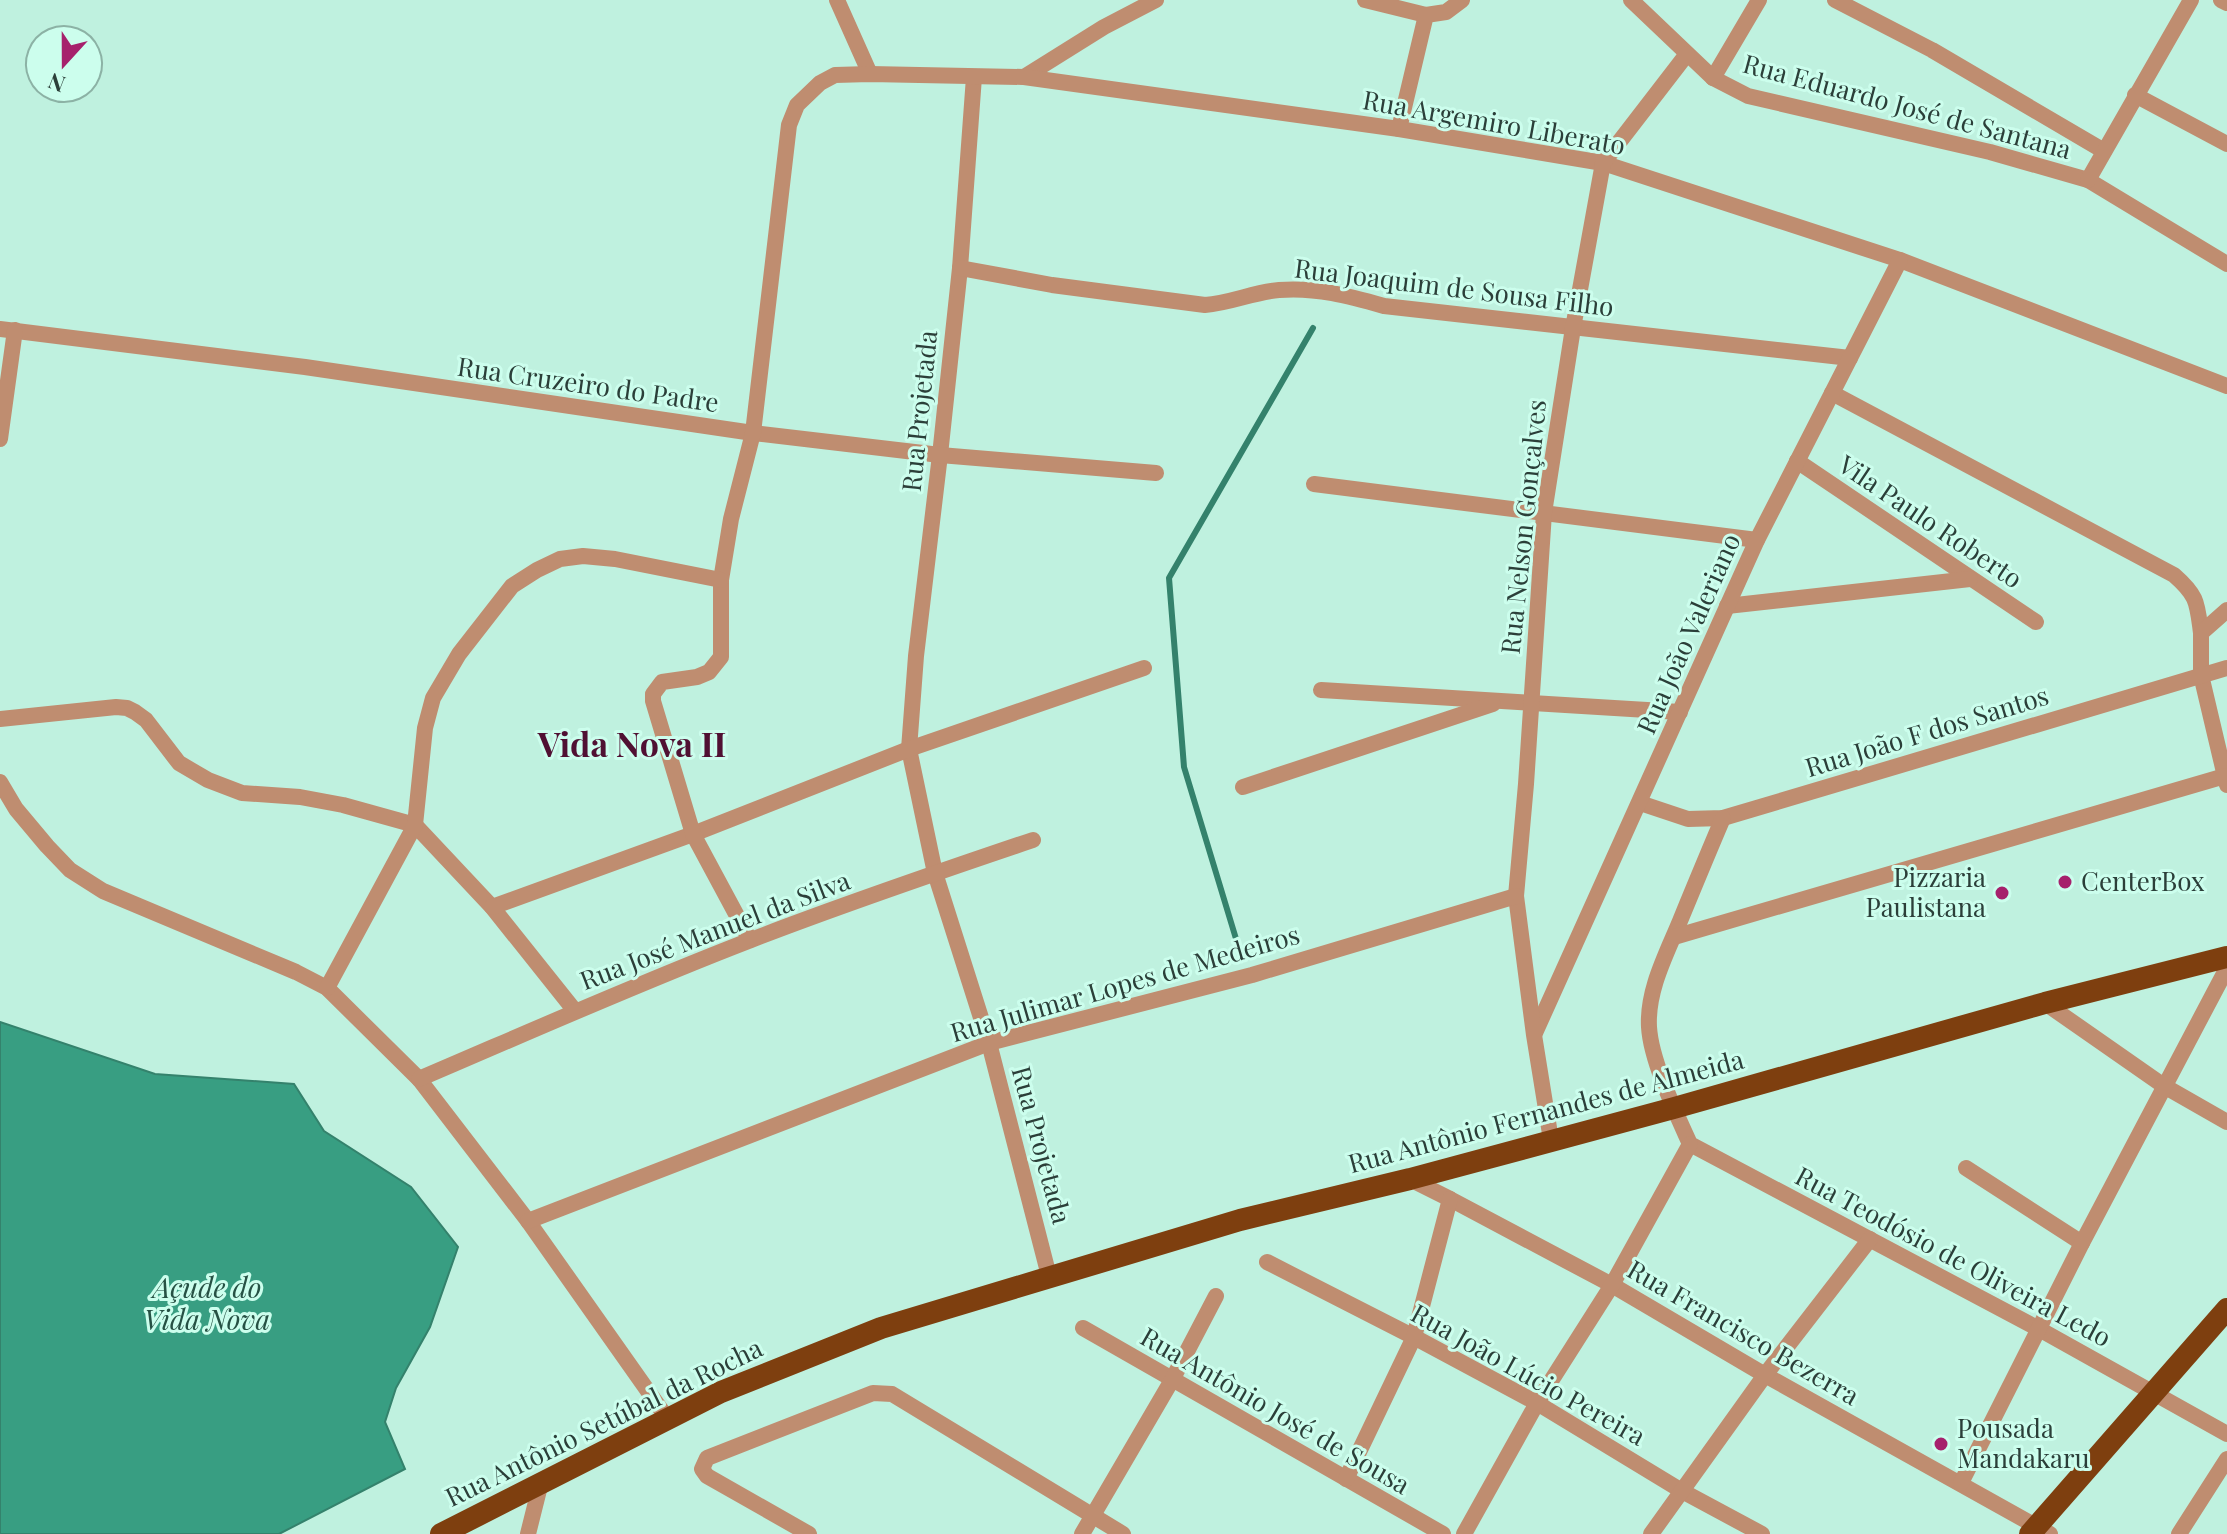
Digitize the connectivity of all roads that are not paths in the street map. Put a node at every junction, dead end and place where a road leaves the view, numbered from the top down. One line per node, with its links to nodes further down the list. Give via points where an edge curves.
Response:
1 (837, 0): 13 (street)
2 (1156, 0): 15 (street)
3 (1365, 0): 11 (street)
4 (1462, 0): 11 (street, via 1446,12)
5 (1631, 0): 12 (street, Rua Eduardo José de Santana)
6 (1759, 0): 16 (street)
7 (1835, 0): 20 (street)
8 (2191, 0): 17 (street, Rua Eduardo José de Santana)
9 (2221, 0): 10 (street)
10 (2227, 3)
11 (1426, 15): 18 (street)
12 (1687, 54): 16 (street, Rua Eduardo José de Santana); 21 (street, Rua Nelson Gonçalves)
13 (870, 74): 14 (street, Rua Argemiro Liberato); 31 (street, Rua Argemiro Liberato, via 835,75 820,83 797,105 789,125)
14 (974, 77): 15 (street, Rua Argemiro Liberato); 25 (street, Rua Projetada)
15 (1024, 77): 18 (street, Rua Argemiro Liberato)
16 (1713, 78): 22 (street, Rua Eduardo José de Santana, via 1748,96)
17 (2135, 95): 19 (street); 20 (street, Rua Eduardo José de Santana)
18 (1399, 129): 21 (street, Rua Argemiro Liberato)
19 (2227, 144)
20 (2104, 151): 22 (street, Rua Eduardo José de Santana)
21 (1603, 163): 23 (street, Rua Argemiro Liberato); 26 (street, Rua Nelson Gonçalves)
22 (2088, 180): 24 (street)
23 (1900, 260): 28 (street, Rua João Valeriano); 29 (street, Rua Argemiro Liberato)
24 (2227, 264)
25 (960, 268): 26 (street, Rua Joaquim de Sousa Filho, via 1189,304 1227,303 1278,290 1314,290 1384,306); 33 (street, Rua Projetada)
26 (1573, 328): 28 (street, Rua Joaquim de Sousa Filho); 37 (street, Rua Nelson Gonçalves)
27 (8, 329): 31 (street, Rua Cruzeiro do Padre); 32 (street)
28 (1850, 358): 30 (street, Rua João Valeriano)
29 (2227, 386)
30 (1832, 393): 34 (street, Rua João Valeriano); 44 (street, via 2174,575 2196,600)
31 (753, 433): 33 (street, Rua Cruzeiro do Padre); 40 (street, Rua Argemiro Liberato)
32 (0, 439)
33 (940, 455): 35 (street, Rua Cruzeiro do Padre); 53 (street, Rua Projetada)
34 (1797, 461): 38 (street, Rua João Valeriano); 39 (street, Vila Paulo Roberto)
35 (1156, 473)
36 (1314, 484): 37 (street)
37 (1544, 513): 38 (street); 50 (street, Rua Nelson Gonçalves)
38 (1757, 540): 41 (street, Rua João Valeriano)
39 (1970, 579): 41 (street); 43 (street, Vila Paulo Roberto)
40 (721, 580): 59 (street, via 583,556 560,559 512,586 459,654 433,698); 60 (street, Rua Argemiro Liberato, via 721,657 716,666 697,677 662,682 653,694)
41 (1727, 606): 51 (street, Rua João Valeriano)
42 (2227, 610): 44 (street)
43 (2036, 622)
44 (2201, 633): 47 (street)
45 (1144, 668): 53 (street)
46 (2227, 668): 47 (street, Rua João F dos Santos)
47 (2201, 675): 54 (street); 58 (street, Rua João F dos Santos)
48 (1321, 690): 49 (street)
49 (1502, 701): 50 (street); 56 (street)
50 (1530, 703): 51 (street); 63 (street, Rua Nelson Gonçalves)
51 (1680, 712): 57 (street, Rua João Valeriano)
52 (0, 719): 59 (street, via 127,708 146,720 179,763 208,780 242,793 300,797)
53 (909, 749): 60 (street); 62 (street, Rua Projetada)
54 (2226, 781): 65 (street)
55 (0, 782): 69 (street, via 47,846 70,870 103,891)
56 (1243, 787)
57 (1640, 803): 58 (street, Rua João F dos Santos, via 1688,819); 72 (street, Rua João Valeriano)
58 (1723, 818): 65 (street)
59 (415, 825): 64 (street); 69 (street)
60 (693, 834): 64 (street); 66 (street)
61 (1033, 840): 62 (street, Rua José Manuel da Silva)
62 (935, 873): 66 (street, Rua José Manuel da Silva); 73 (street, Rua Projetada)
63 (1516, 896): 72 (street, Rua Nelson Gonçalves); 73 (street, Rua Julimar Lopes de Medeiros, via 1252,975)
64 (492, 907): 71 (street)
65 (1674, 937): 76 (street, via 1649,1006 1652,1047)
66 (750, 940): 71 (street, Rua José Manuel da Silva)
67 (2227, 957): 70 (highway, Rua Antônio Fernandes de Almeida)
68 (2227, 968): 75 (street)
69 (327, 988): 74 (street)
70 (2045, 1003): 75 (street); 76 (highway, Rua Antônio Fernandes de Almeida)
71 (575, 1011): 74 (street, Rua José Manuel da Silva)
72 (1534, 1035): 78 (street, Rua Nelson Gonçalves)
73 (989, 1043): 83 (street, Rua Julimar Lopes de Medeiros); 87 (street, Rua Projetada)
74 (419, 1079): 83 (street)
75 (2164, 1086): 77 (street); 85 (street)
76 (1674, 1108): 78 (highway, Rua Antônio Fernandes de Almeida); 79 (street)
77 (2227, 1122)
78 (1551, 1140): 81 (highway, Rua Antônio Fernandes de Almeida)
79 (1690, 1144): 84 (street, Rua Teodósio de Oliveira Ledo); 88 (street)
80 (1966, 1168): 85 (street)
81 (1410, 1179): 82 (street, Rua Francisco Bezerra); 87 (highway, Rua Antônio Fernandes de Almeida, via 1240,1220)
82 (1450, 1199): 88 (street, Rua Francisco Bezerra); 94 (street)
83 (528, 1221): 99 (street)
84 (1870, 1239): 93 (street, Rua Teodósio de Oliveira Ledo); 95 (street)
85 (2082, 1243): 93 (street)
86 (1267, 1262): 94 (street, Rua João Lúcio Pereira)
87 (1049, 1276): 91 (highway, Rua Antônio Fernandes de Almeida)
88 (1612, 1285): 95 (street, Rua Francisco Bezerra); 98 (street)
89 (1216, 1296): 96 (street)
90 (2227, 1309): 97 (highway)
91 (881, 1328): 99 (highway, Rua Antônio Setúbal da Rocha)
92 (1083, 1328): 96 (street, Rua Antônio José de Sousa)
93 (2039, 1329): 97 (street, Rua Teodósio de Oliveira Ledo); 104 (street)
94 (1414, 1337): 98 (street, Rua João Lúcio Pereira); 102 (street)
95 (1765, 1375): 104 (street, Rua Francisco Bezerra); 105 (street)
96 (1172, 1380): 102 (street, Rua Antônio José de Sousa); 106 (street)
97 (2152, 1393): 100 (street, Rua Teodósio de Oliveira Ledo); 107 (highway)
98 (1537, 1403): 105 (street, Rua João Lúcio Pereira); 114 (street)
99 (667, 1418): 103 (highway, Rua Antônio Setúbal da Rocha)
100 (2227, 1434)
101 (2227, 1459): 117 (street)
102 (1346, 1479): 113 (street, Rua Antônio José de Sousa)
103 (541, 1482): 108 (highway, Rua Antônio Setúbal da Rocha); 109 (street)
104 (1961, 1483): 107 (street, Rua Francisco Bezerra)
105 (1682, 1491): 115 (street); 116 (street, Rua João Lúcio Pereira)
106 (1092, 1517): 110 (street, via 892,1394 873,1393 707,1458 702,1469); 111 (street); 112 (street)
107 (2039, 1532)
108 (441, 1534)
109 (528, 1534)
110 (809, 1534)
111 (1082, 1534)
112 (1123, 1534)
113 (1443, 1534)
114 (1464, 1534)
115 (1651, 1534)
116 (1762, 1534)
117 (2179, 1534)

